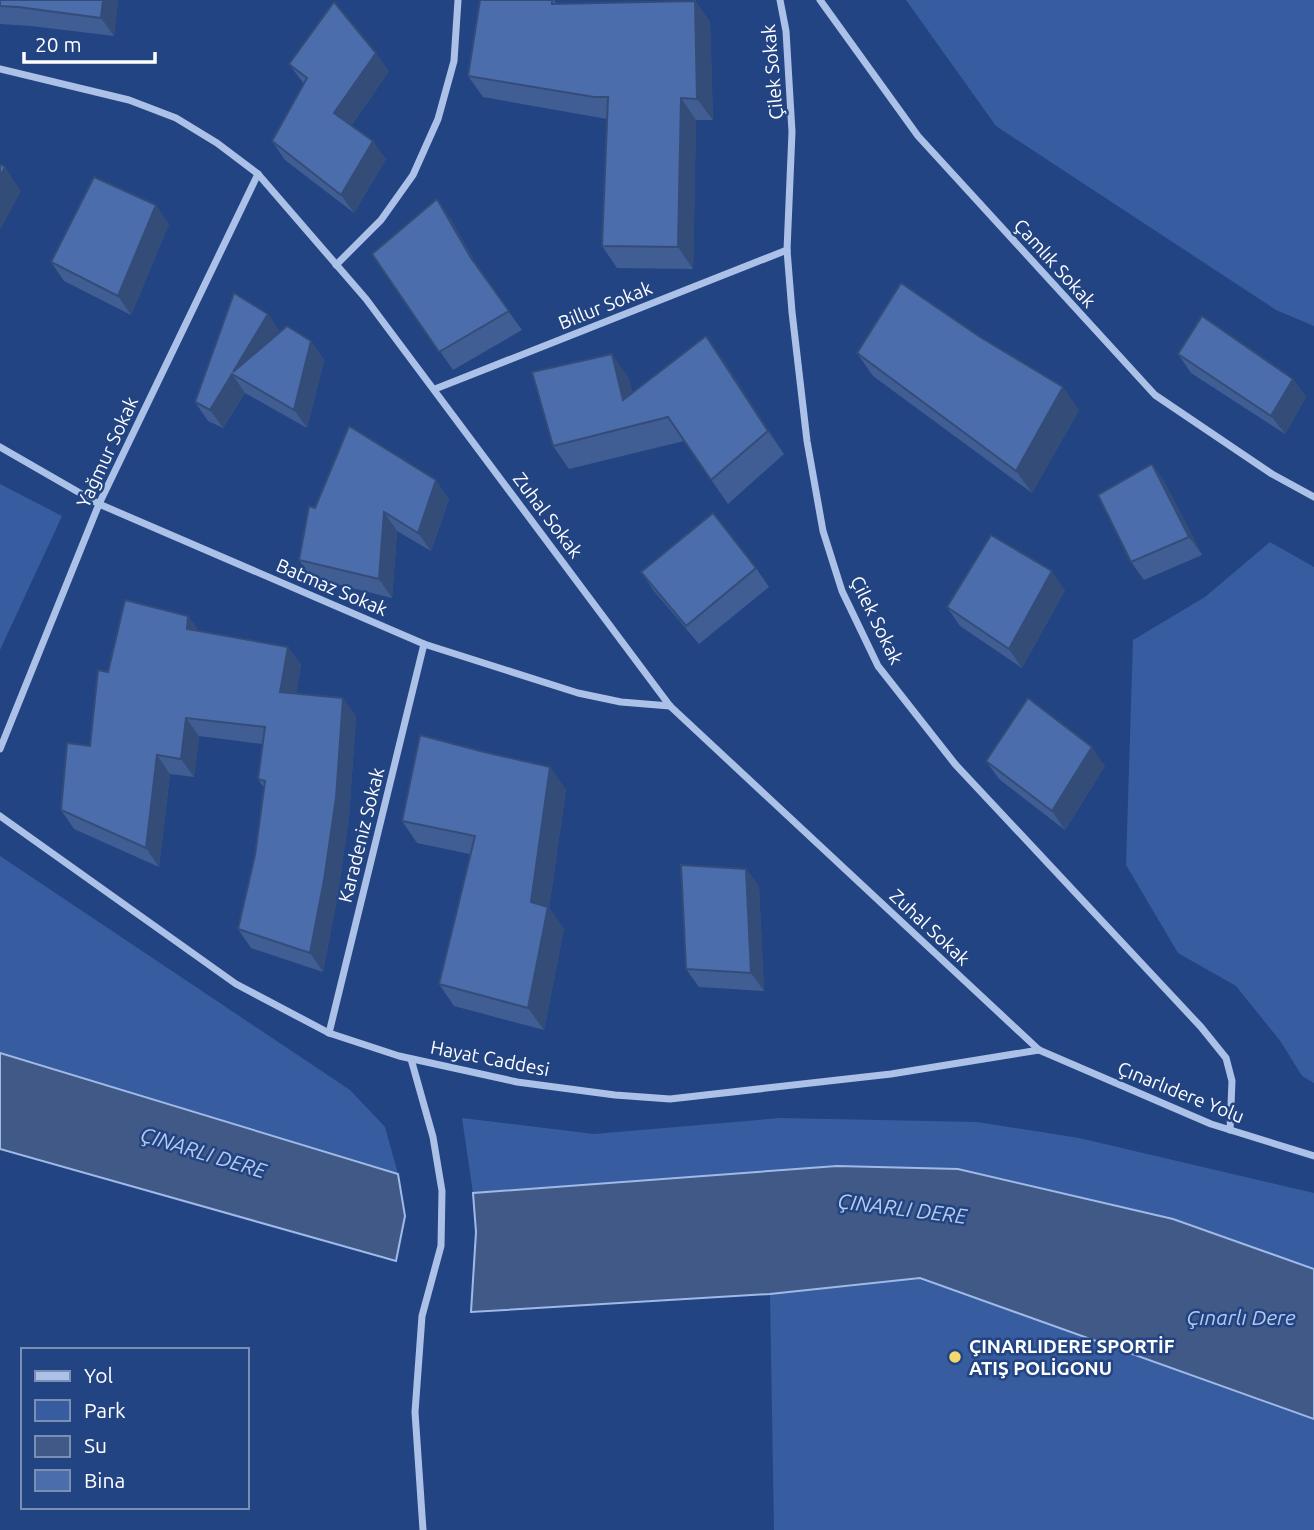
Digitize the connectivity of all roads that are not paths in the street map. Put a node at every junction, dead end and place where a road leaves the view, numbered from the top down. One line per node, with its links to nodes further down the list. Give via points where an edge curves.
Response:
1 (458, 0): 7 (street, via 454,61 438,119 413,174 381,220)
2 (780, 0): 6 (street, Çilek Sokak, via 793,132)
3 (820, 0): 10 (street, Çamlık Sokak, via 918,136 1155,395)
4 (0, 69): 5 (street, Zuhal Sokak, via 129,100 176,118)
5 (258, 174): 7 (street, Zuhal Sokak); 11 (street, Yağmur Sokak)
6 (787, 250): 8 (street, Billur Sokak); 19 (street, Çilek Sokak, via 807,441 823,531 842,591 878,666 956,764 1226,1058 1232,1081)
7 (336, 265): 8 (street, Zuhal Sokak)
8 (435, 389): 13 (street, Zuhal Sokak)
9 (0, 447): 11 (street, Batmaz Sokak)
10 (1314, 497)
11 (99, 504): 12 (street, Batmaz Sokak); 14 (street, Yağmur Sokak)
12 (424, 644): 13 (street, Batmaz Sokak, via 578,693); 16 (street, Karadeniz Sokak)
13 (670, 706): 17 (street, Zuhal Sokak)
14 (0, 749)
15 (0, 816): 16 (street, Hayat Caddesi, via 236,984)
16 (330, 1033): 18 (street, Hayat Caddesi)
17 (1039, 1050): 18 (street, Hayat Caddesi, via 891,1074 670,1098 517,1082); 19 (street, Çınarlıdere Yolu)
18 (411, 1059): 21 (street, via 433,1137 442,1191 441,1245 422,1316 415,1412)
19 (1230, 1130): 20 (street, Çınarlıdere Yolu)
20 (1314, 1156)
21 (423, 1530)

